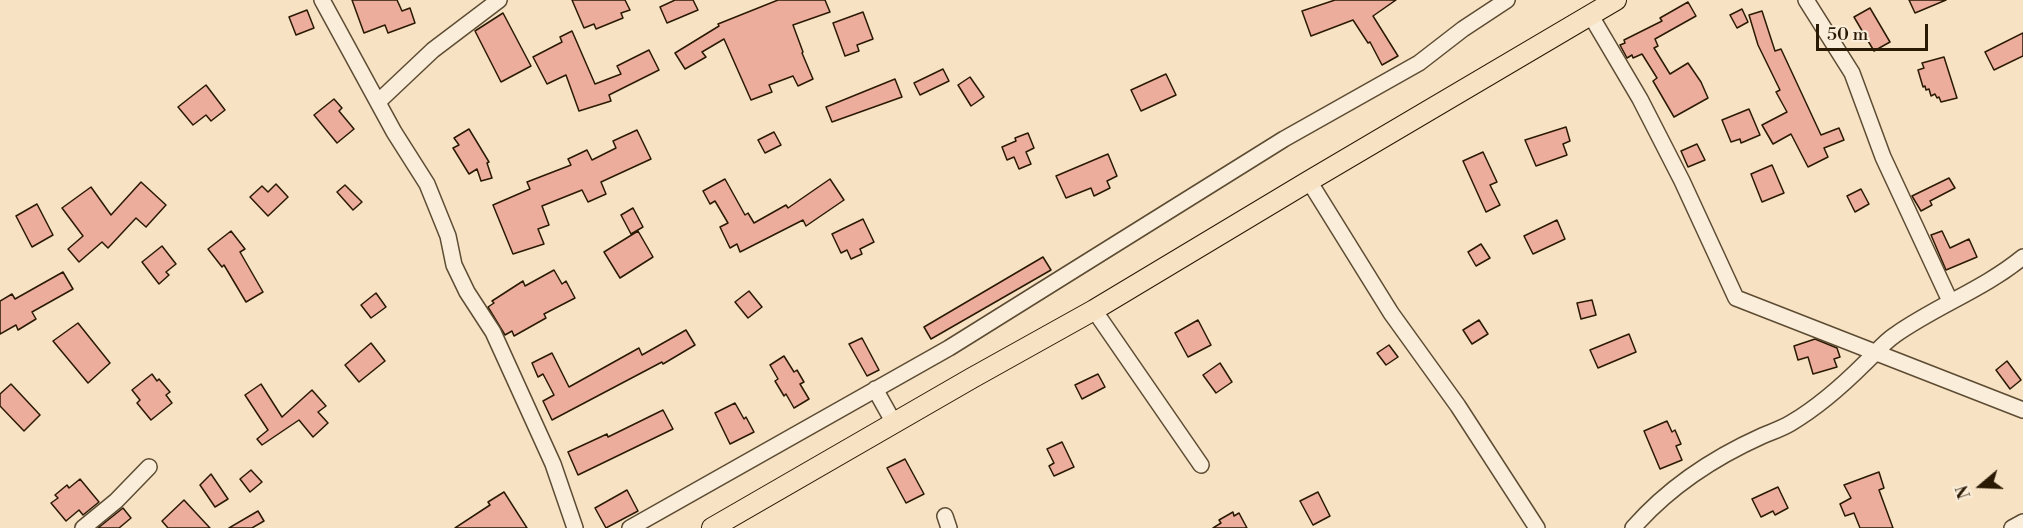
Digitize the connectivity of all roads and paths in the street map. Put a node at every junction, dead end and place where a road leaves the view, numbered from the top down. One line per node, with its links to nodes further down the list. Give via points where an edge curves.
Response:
1 (322, 0): 7 (street)
2 (499, 0): 7 (street, via 433,50)
3 (1507, 0): 13 (street, via 1419,63 1284,139 959,342)
4 (1616, 0): 6 (main road)
5 (1806, 0): 10 (street, via 1852,73 1883,157)
6 (1591, 16): 8 (main road); 12 (street, via 1640,99 1736,298)
7 (379, 101): 20 (street, via 427,184 448,236 454,266 493,332 554,464)
8 (1309, 181): 11 (main road); 23 (street, via 1391,313 1458,406)
9 (2023, 257): 10 (street, via 1986,284)
10 (1950, 301): 12 (street)
11 (1094, 310): 15 (main road); 16 (street)
12 (1875, 352): 14 (street); 24 (street, via 1827,399 1670,490)
13 (875, 389): 15 (street); 21 (street)
14 (2023, 410)
15 (894, 423): 22 (main road)
16 (1201, 465)
17 (149, 467): 19 (street)
18 (2023, 522): 25 (street)
19 (83, 528)
20 (575, 528)
21 (630, 528)
22 (712, 528)
23 (1537, 528)
24 (1633, 528)
25 (2012, 528)

